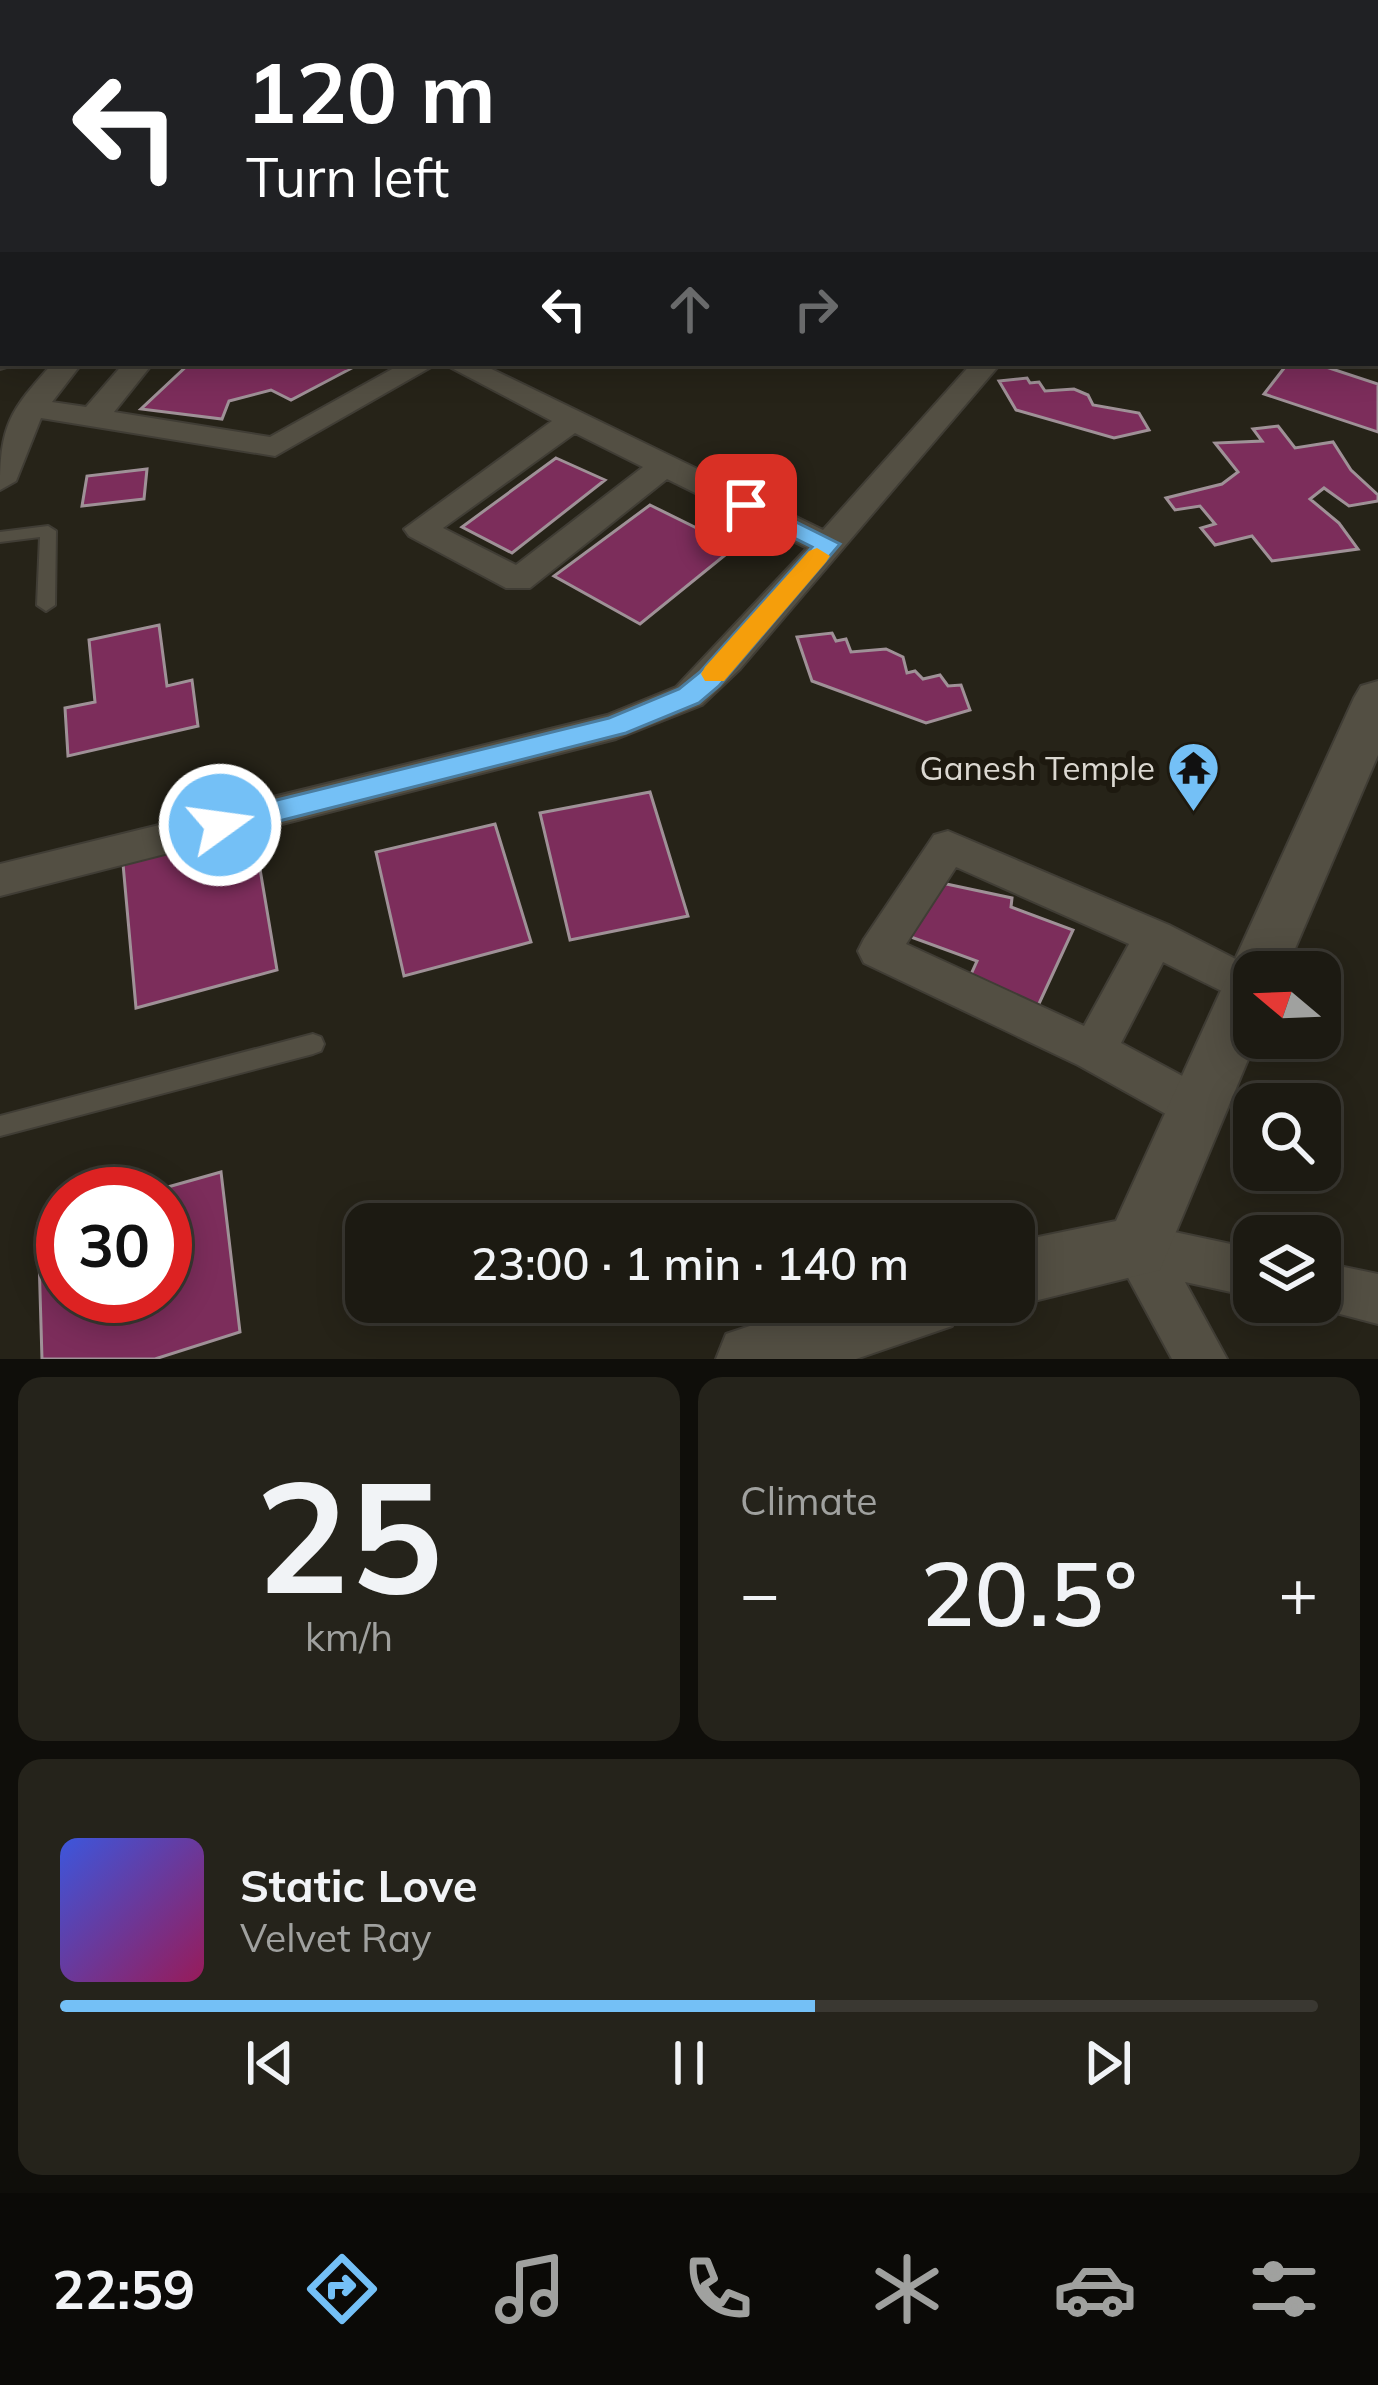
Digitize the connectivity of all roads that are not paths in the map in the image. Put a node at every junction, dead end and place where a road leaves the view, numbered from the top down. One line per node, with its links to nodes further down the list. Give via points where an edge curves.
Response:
1 (65, 366): 8 (street)
2 (136, 366): 9 (street)
3 (367, 366): 7 (street)
4 (419, 366): 7 (street)
5 (462, 366): 10 (street)
6 (983, 366): 14 (street)
7 (393, 381): 9 (street, via 275,447)
8 (29, 407): 9 (street); 12 (street)
9 (94, 416)
10 (565, 426): 11 (street); 11 (street, via 420,529 518,580)
11 (658, 471): 14 (street)
12 (0, 481)
13 (0, 537): 15 (lane, via 48,531)
14 (828, 544): 17 (street, via 710,679 662,710)
15 (46, 605)
16 (1367, 736): 19 (street)
17 (0, 880)
18 (1154, 937): 20 (street); 23 (street); 23 (street, via 948,846 879,951)
19 (1266, 951)
20 (1233, 971)
21 (1233, 1026): 24 (street)
22 (313, 1044): 25 (lane)
23 (1094, 1052): 24 (street)
24 (1198, 1108): 26 (street)
25 (0, 1126)
26 (1137, 1249): 27 (street); 28 (street); 33 (street)
27 (1233, 1269)
28 (1035, 1270)
29 (1341, 1292): 30 (street)
30 (1378, 1300)
31 (863, 1323): 32 (street)
32 (752, 1359)
33 (1201, 1359)

